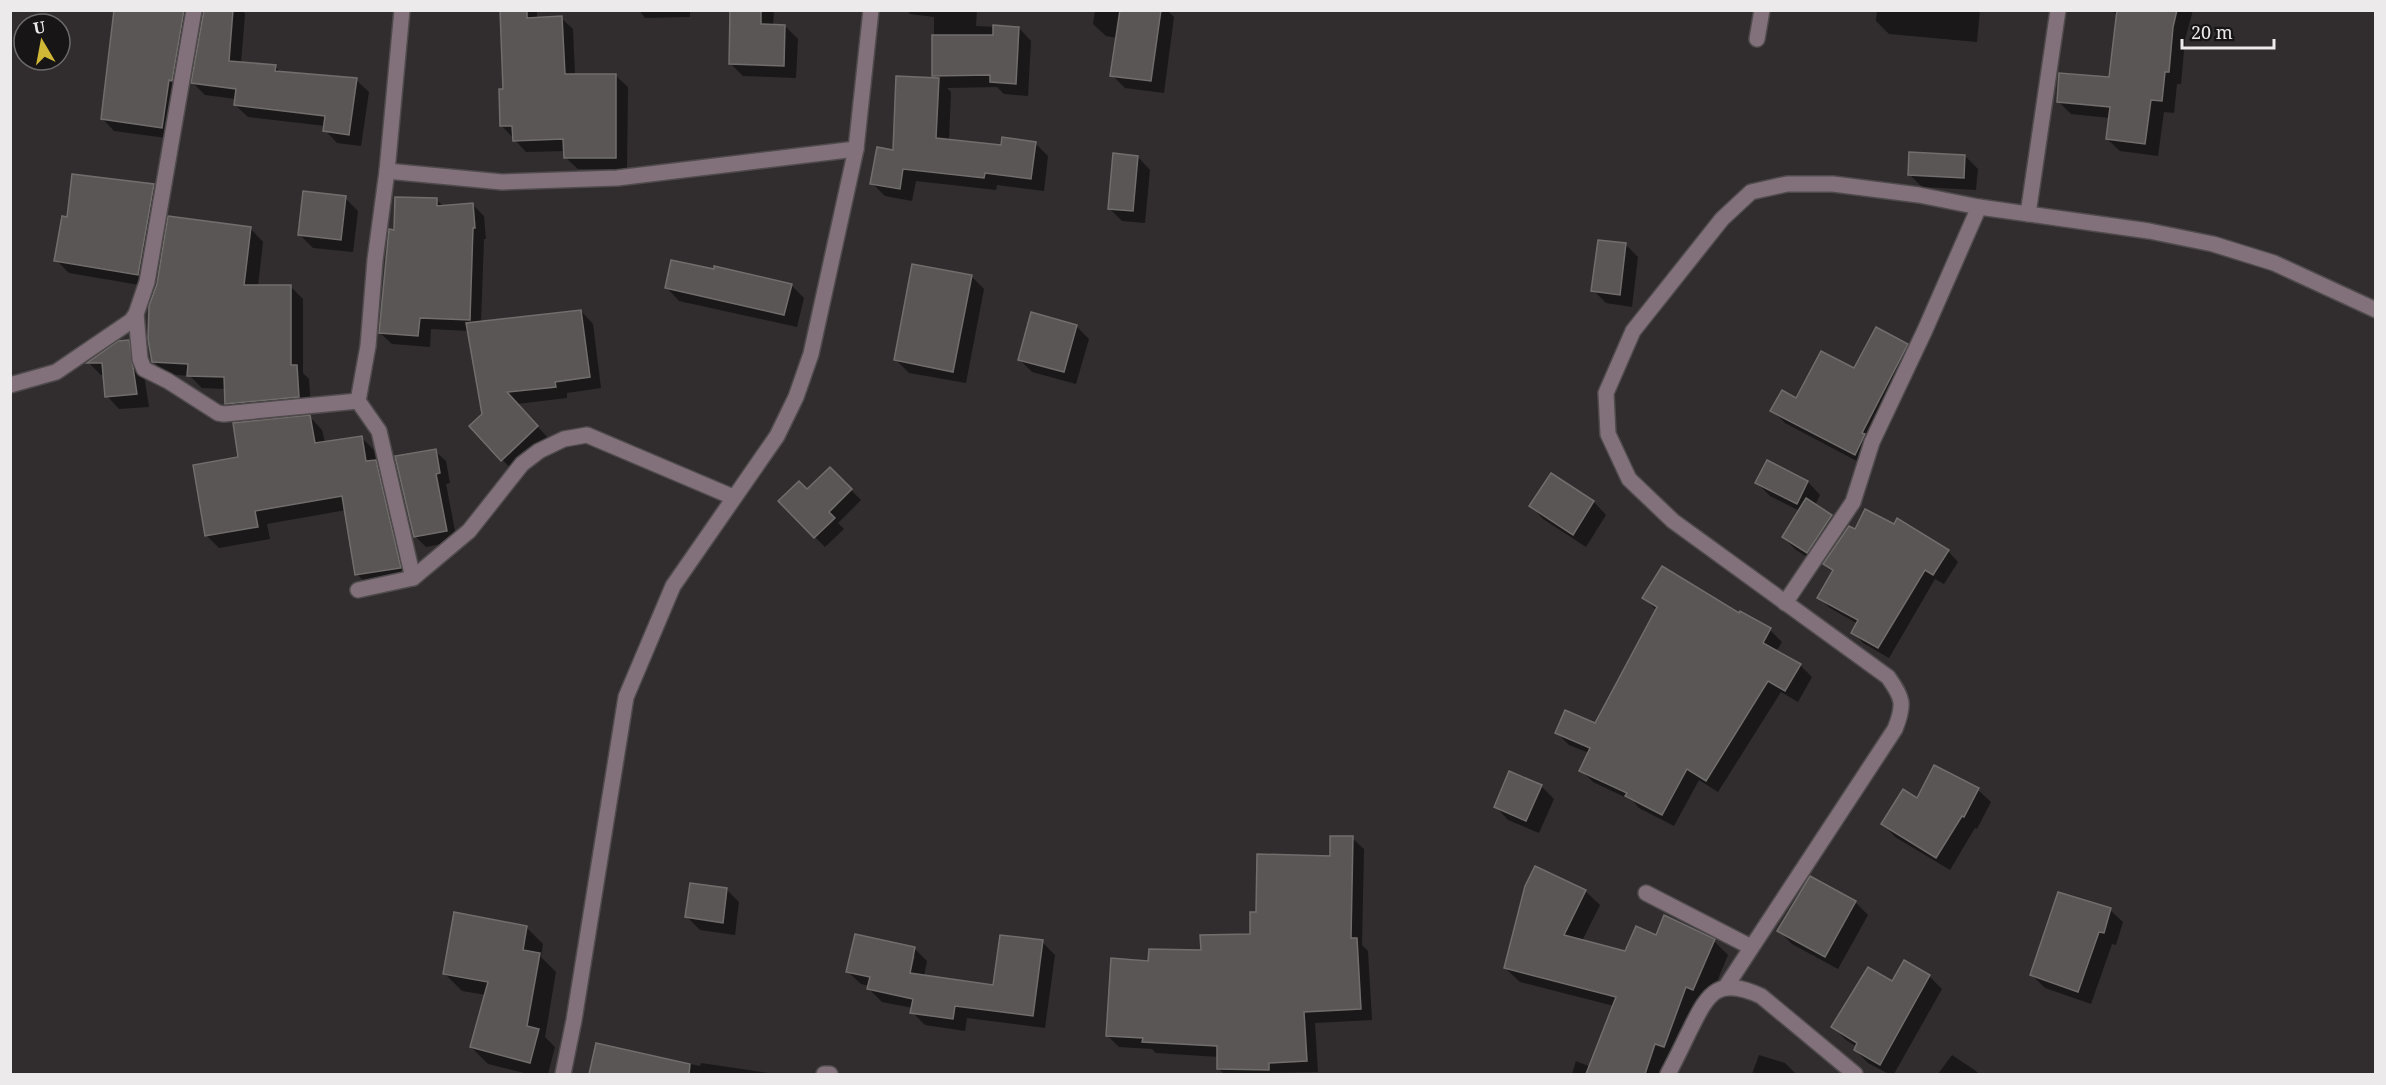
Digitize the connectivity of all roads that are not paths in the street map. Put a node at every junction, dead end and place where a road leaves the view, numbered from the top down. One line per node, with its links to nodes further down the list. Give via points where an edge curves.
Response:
1 (194, 10): 12 (street, via 147,282)
2 (402, 10): 8 (street)
3 (871, 10): 7 (street)
4 (1762, 10): 6 (street)
5 (2058, 10): 10 (street)
6 (1757, 39)
7 (856, 149): 8 (street, via 617,178 502,182); 15 (street, via 811,354 796,397 777,436)
8 (387, 171): 14 (street, via 368,346)
9 (1979, 207): 10 (street); 18 (street, via 1872,442 1853,502); 18 (street, via 1833,184 1787,183 1751,192 1722,219 1632,331 1606,393 1608,434 1629,479 1673,521)
10 (2028, 214): 11 (street, via 2213,244 2274,263)
11 (2376, 310)
12 (136, 314): 13 (street, via 56,372); 14 (street, via 144,369 218,413)
13 (10, 385)
14 (358, 401): 16 (street, via 379,431)
15 (733, 497): 16 (street, via 587,435 564,439 522,464 469,531); 22 (street, via 673,586 627,697)
16 (413, 578): 17 (street)
17 (358, 590)
18 (1785, 603): 20 (street, via 1887,677 1900,693 1902,710 1895,729)
19 (1646, 893): 20 (street)
20 (1751, 947): 21 (street)
21 (1725, 988): 25 (street, via 1703,1002); 26 (street, via 1743,988 1761,996)
22 (563, 1074)
23 (824, 1074): 24 (street)
24 (830, 1074)
25 (1668, 1074)
26 (1855, 1074)

